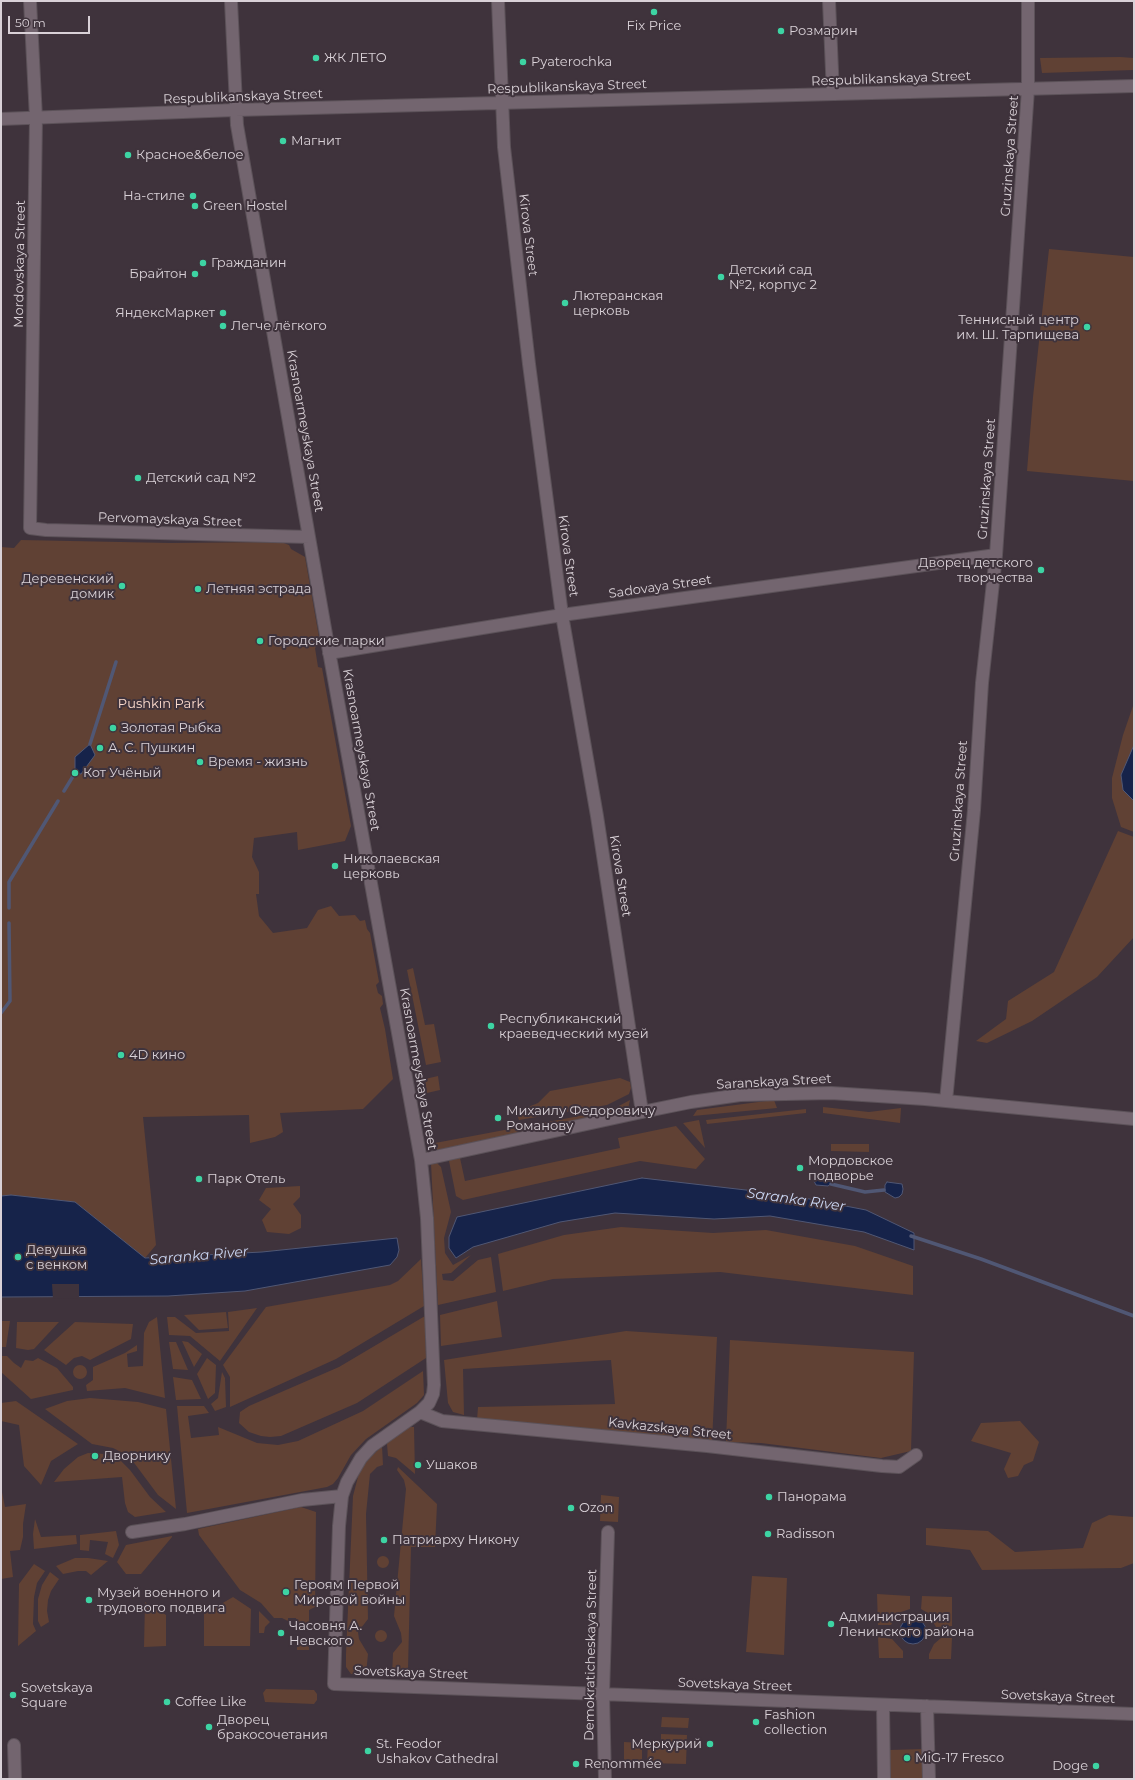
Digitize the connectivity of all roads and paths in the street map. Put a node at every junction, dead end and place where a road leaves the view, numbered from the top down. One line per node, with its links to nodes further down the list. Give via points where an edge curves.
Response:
1 (30, 1): 11 (street, Mordovskaya Street)
2 (230, 1): 10 (street, Krasnoarmeyskaya Street)
3 (498, 1): 9 (street, Kirova Street)
4 (829, 1): 8 (street)
5 (1028, 1): 7 (street, Gruzinskaya Street)
6 (1134, 86): 7 (street, Respublikanskaya Street)
7 (1028, 89): 8 (street, Respublikanskaya Street); 15 (street, Gruzinskaya Street)
8 (833, 94): 9 (street, Respublikanskaya Street)
9 (501, 103): 10 (street, Respublikanskaya Street); 16 (street, Kirova Street, via 529,364)
10 (236, 110): 11 (street, Respublikanskaya Street); 14 (street, Krasnoarmeyskaya Street)
11 (36, 118): 12 (street, Respublikanskaya Street); 13 (street, Mordovskaya Street)
12 (1, 120)
13 (30, 528): 14 (street, Pervomayskaya Street)
14 (309, 537): 17 (street, Krasnoarmeyskaya Street)
15 (996, 555): 16 (street, Sadovaya Street); 18 (street, Gruzinskaya Street, via 982,683 974,810)
16 (562, 615): 17 (street, Sadovaya Street); 19 (street, Kirova Street, via 597,816)
17 (329, 653): 21 (street, Krasnoarmeyskaya Street)
18 (946, 1101): 19 (street, Saranskaya Street, via 831,1093 789,1093 740,1095); 20 (street, Saranskaya Street)
19 (642, 1112): 21 (street, Saranskaya Street)
20 (1134, 1120)
21 (421, 1160): 22 (street, Krasnoarmeyskaya Street, via 427,1218 434,1385 429,1403)
22 (420, 1412): 23 (street, Kavkazskaya Street, via 442,1421 882,1466 899,1467); 24 (street, Krasnoarmeyskaya Street, via 372,1446 350,1475)
23 (916, 1455)
24 (342, 1496): 25 (street, via 302,1500); 27 (street, Krasnoarmeyskaya Street)
25 (132, 1532)
26 (608, 1532): 28 (street, Demokraticheskaya Street)
27 (334, 1684): 28 (street, Sovetskaya Street)
28 (603, 1694): 29 (street, Sovetskaya Street); 34 (street, Demokraticheskaya Street)
29 (883, 1705): 30 (street, Sovetskaya Street); 35 (street)
30 (927, 1706): 31 (street, Sovetskaya Street); 36 (street)
31 (1134, 1714)
32 (14, 1746): 33 (street)
33 (15, 1779)
34 (605, 1779)
35 (884, 1779)
36 (929, 1779)

